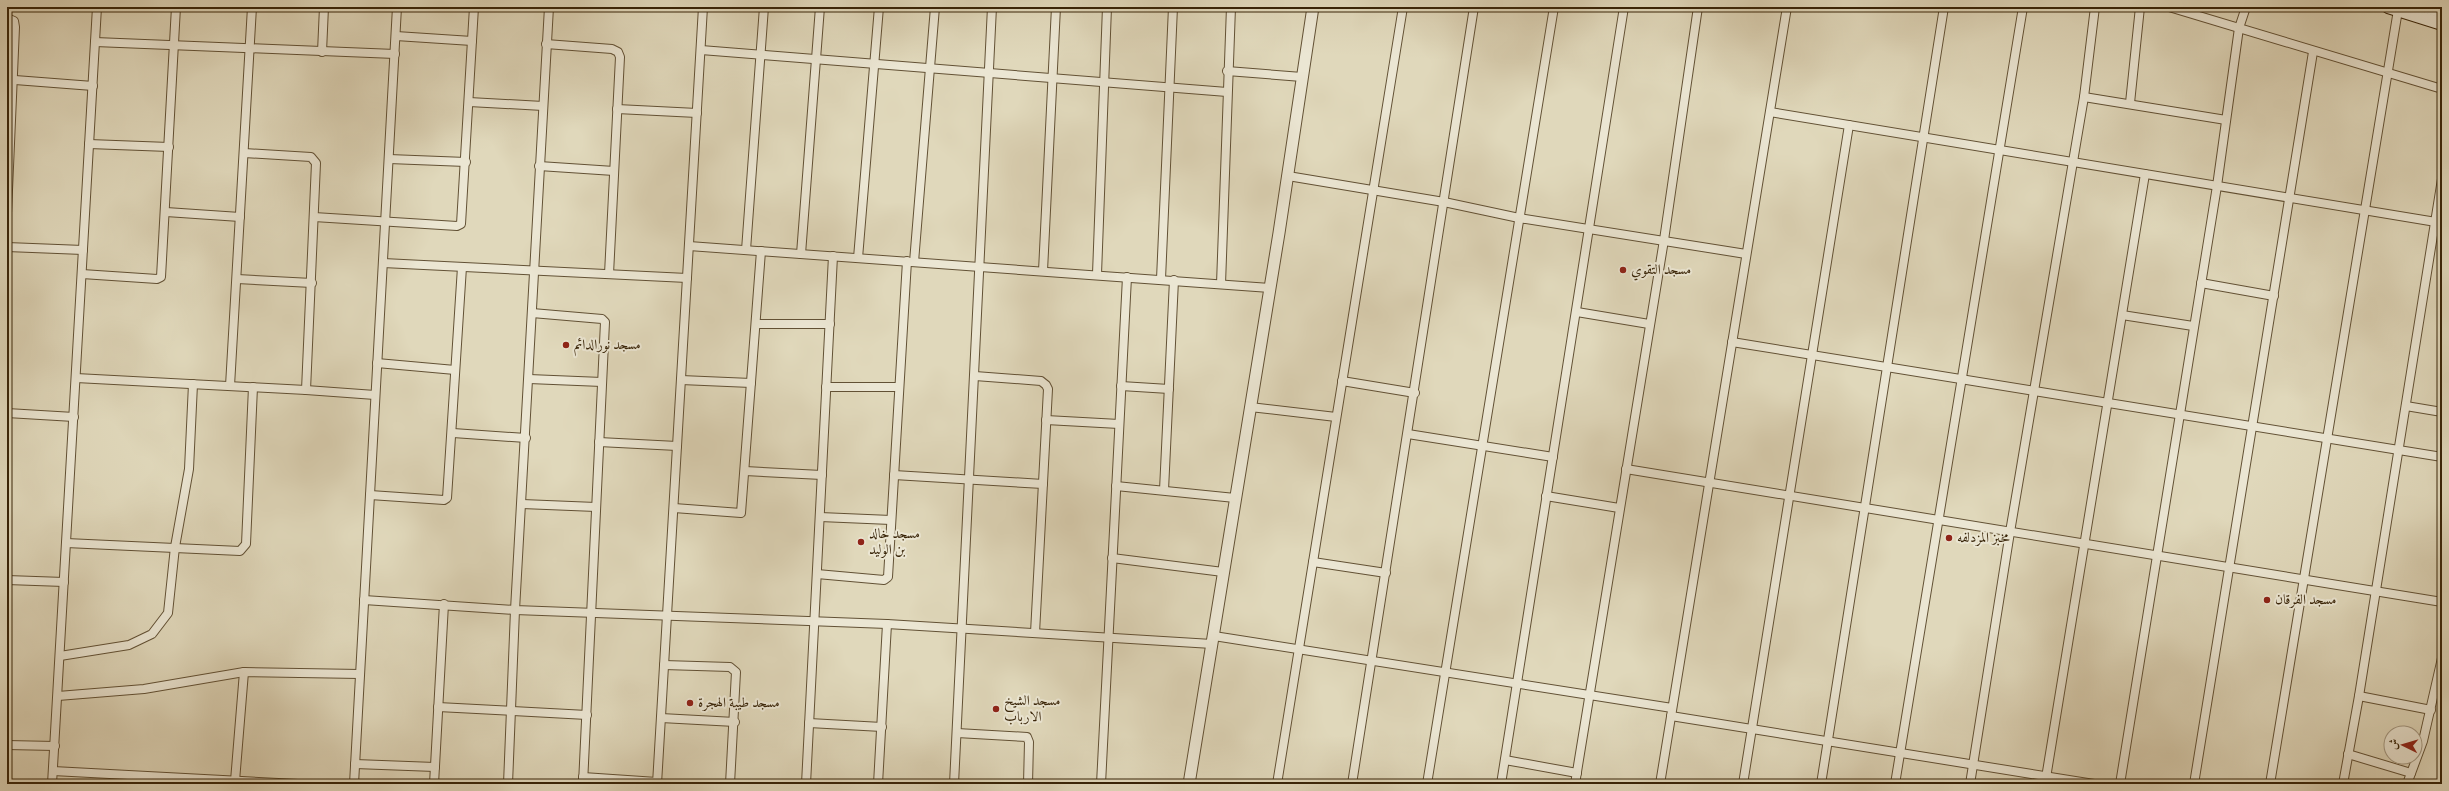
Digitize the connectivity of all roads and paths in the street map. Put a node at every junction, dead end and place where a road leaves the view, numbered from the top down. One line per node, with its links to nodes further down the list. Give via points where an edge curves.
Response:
1 (97, 7): 38 (street)
2 (176, 7): 41 (street)
3 (252, 7): 42 (street)
4 (324, 7): 44 (street)
5 (397, 7): 37 (street)
6 (474, 7): 39 (street)
7 (549, 7): 40 (street)
8 (703, 7): 43 (street)
9 (764, 7): 47 (street)
10 (820, 7): 48 (street)
11 (879, 7): 49 (street)
12 (935, 7): 50 (street)
13 (992, 7): 52 (street)
14 (1056, 7): 55 (street)
15 (1107, 7): 57 (street)
16 (1173, 7): 59 (street)
17 (1232, 7): 51 (street)
18 (1313, 7): 54 (street)
19 (1402, 7): 86 (street)
20 (1474, 7): 88 (street)
21 (1554, 7): 94 (street)
22 (1624, 7): 97 (street)
23 (1698, 7): 98 (street)
24 (1787, 7): 67 (street)
25 (1944, 7): 71 (street)
26 (2023, 7): 75 (street)
27 (2095, 7): 62 (street)
28 (2140, 7): 64 (street)
29 (2169, 7): 36 (street)
30 (2246, 7): 36 (street)
31 (2426, 7): 33 (main road)
32 (2393, 9): 35 (main road); 53 (street)
33 (2442, 11)
34 (7, 18): 56 (street, via 14,22 15,27)
35 (2442, 24)
36 (2239, 28): 45 (street); 69 (street)
37 (396, 36): 39 (street); 46 (street)
38 (95, 42): 41 (street); 58 (street)
39 (472, 42): 63 (street)
40 (546, 44): 65 (street); 66 (street, via 612,49 618,52 620,62)
41 (174, 46): 42 (street); 74 (street)
42 (250, 50): 44 (street); 76 (street)
43 (701, 50): 47 (street); 68 (street)
44 (322, 52): 46 (street)
45 (2313, 52): 53 (street); 87 (street)
46 (395, 54): 77 (street)
47 (760, 54): 48 (street); 102 (street)
48 (816, 59): 49 (street); 104 (street)
49 (874, 63): 50 (street); 107 (street)
50 (930, 69): 52 (street); 108 (street)
51 (1227, 71): 54 (street); 61 (street)
52 (989, 73): 55 (street); 110 (street)
53 (2386, 73): 60 (street); 89 (street)
54 (1302, 77): 83 (street)
55 (1051, 78): 57 (street); 113 (street)
56 (14, 80): 58 (street); 73 (street)
57 (1105, 83): 59 (street); 116 (street)
58 (93, 86): 72 (street)
59 (1168, 88): 61 (street); 120 (street)
60 (2442, 89)
61 (1226, 92): 124 (street)
62 (2084, 97): 64 (street); 79 (street)
63 (469, 102): 65 (street); 78 (street)
64 (2130, 103): 69 (street)
65 (543, 106): 80 (street)
66 (617, 109): 68 (street); 81 (street)
67 (1770, 112): 70 (street); 105 (street)
68 (697, 113): 99 (street)
69 (2226, 120): 85 (street)
70 (1849, 125): 71 (street); 135 (street)
71 (1923, 137): 75 (street); 137 (street)
72 (89, 144): 74 (street); 101 (street)
73 (9, 146): 91 (street)
74 (169, 147): 90 (street)
75 (1999, 150): 79 (street); 142 (street)
76 (244, 152): 92 (street); 93 (street, via 314,159)
77 (389, 159): 78 (street); 95 (street)
78 (466, 162): 95 (street, via 461,224 456,226)
79 (2072, 162): 82 (street); 155 (street)
80 (539, 166): 81 (street); 112 (street)
81 (614, 171): 115 (street)
82 (2145, 174): 85 (street); 129 (street)
83 (1288, 176): 86 (street); 125 (street)
84 (2442, 179): 96 (street)
85 (2217, 186): 87 (street); 123 (street)
86 (1373, 190): 88 (street); 144 (street)
87 (2290, 198): 89 (street); 126 (street)
88 (1444, 202): 94 (street); 156 (street)
89 (2364, 210): 96 (street); 172 (street)
90 (166, 212): 92 (street); 114 (street, via 160,279)
91 (7, 213)
92 (240, 217): 119 (street)
93 (314, 217): 95 (street); 122 (street)
94 (1519, 218): 97 (street); 175 (street)
95 (385, 221): 109 (street)
96 (2439, 222): 159 (street)
97 (1589, 229): 98 (street); 127 (street)
98 (1664, 240): 105 (street); 132 (street)
99 (689, 246): 102 (street); 118 (street)
100 (7, 247): 101 (street)
101 (83, 250): 114 (street)
102 (746, 250): 103 (street)
103 (761, 251): 104 (street); 130 (street)
104 (801, 254): 106 (street)
105 (1746, 254): 134 (street)
106 (833, 256): 107 (street); 131 (street)
107 (858, 258): 108 (street)
108 (910, 261): 110 (street); 152 (street)
109 (383, 263): 111 (street); 136 (street)
110 (981, 266): 113 (street); 139 (street)
111 (462, 267): 112 (street); 138 (street)
112 (534, 270): 115 (street); 128 (street)
113 (1043, 271): 116 (street)
114 (82, 274): 140 (street)
115 (609, 274): 118 (street)
116 (1097, 274): 117 (street)
117 (1126, 277): 120 (street); 149 (street)
118 (687, 278): 143 (street)
119 (237, 279): 122 (street); 148 (street)
120 (1161, 279): 121 (street)
121 (1174, 280): 124 (street); 153 (street)
122 (312, 283): 154 (street)
123 (2201, 283): 126 (street); 133 (street)
124 (1221, 284): 125 (street)
125 (1270, 288): 160 (street)
126 (2274, 296): 168 (street)
127 (1577, 312): 132 (street); 177 (street)
128 (532, 313): 141 (street); 145 (street, via 604,320)
129 (2122, 315): 133 (street); 158 (street)
130 (756, 324): 131 (street); 146 (street)
131 (830, 324): 151 (street)
132 (1649, 324): 179 (street)
133 (2193, 326): 163 (street)
134 (1732, 342): 135 (street); 184 (street)
135 (1812, 355): 137 (street); 189 (street)
136 (377, 363): 138 (street); 157 (street)
137 (1889, 367): 142 (street); 194 (street)
138 (455, 370): 169 (street)
139 (975, 376): 166 (street, via 1044,382 1048,389); 183 (street)
140 (76, 378): 147 (street); 164 (street)
141 (528, 379): 145 (street); 171 (street)
142 (1962, 379): 155 (street); 198 (street)
143 (681, 380): 146 (street); 174 (street)
144 (1342, 381): 156 (street); 165 (street)
145 (602, 382): 173 (street)
146 (752, 383): 180 (street)
147 (193, 384): 148 (street); 203 (street, via 189,469)
148 (230, 386): 150 (street)
149 (1121, 386): 153 (street); 167 (street)
150 (253, 387): 154 (street); 203 (street, via 245,547 240,551)
151 (826, 387): 152 (street); 181 (street)
152 (899, 387): 182 (street)
153 (1169, 389): 187 (street)
154 (306, 390): 157 (street)
155 (2034, 392): 158 (street); 200 (street)
156 (1415, 393): 170 (street)
157 (375, 396): 188 (street)
158 (2107, 403): 163 (street); 202 (street)
159 (2406, 406): 161 (street); 176 (street)
160 (1250, 407): 165 (street); 191 (street)
161 (2442, 412)
162 (7, 413): 164 (street)
163 (2179, 414): 168 (street); 204 (street)
164 (74, 417): 201 (street)
165 (1336, 417): 206 (street)
166 (1046, 420): 167 (street); 185 (street)
167 (1119, 424): 186 (street)
168 (2252, 426): 172 (street); 207 (street)
169 (453, 434): 171 (street); 188 (street, via 446,499)
170 (1408, 434): 175 (street); 209 (street)
171 (526, 438): 192 (street)
172 (2327, 438): 176 (street); 211 (street)
173 (599, 442): 174 (street); 193 (street)
174 (677, 446): 195 (street)
175 (1482, 446): 177 (street); 233 (street)
176 (2399, 450): 178 (street); 214 (street)
177 (1553, 457): 190 (street)
178 (2442, 457)
179 (1626, 469): 184 (street); 196 (street)
180 (745, 471): 181 (street); 195 (street, via 740,514)
181 (822, 475): 197 (street)
182 (894, 475): 183 (street); 199 (street)
183 (968, 479): 185 (street); 223 (street)
184 (1709, 482): 189 (street); 242 (street)
185 (1043, 484): 224 (street)
186 (1116, 486): 187 (street); 205 (street)
187 (1164, 490): 191 (street)
188 (370, 495): 215 (street)
189 (1790, 495): 194 (street); 248 (street)
190 (1546, 496): 196 (street); 235 (street)
191 (1235, 498): 208 (street)
192 (522, 504): 193 (street); 218 (street)
193 (596, 507): 219 (street)
194 (1863, 507): 198 (street); 250 (street)
195 (674, 508): 220 (street)
196 (1619, 508): 236 (street)
197 (820, 517): 199 (street); 210 (street)
198 (1937, 519): 200 (street); 253 (street)
199 (891, 520): 210 (street, via 886,580)
200 (2010, 532): 202 (street); 257 (street)
201 (66, 543): 203 (street); 213 (street)
202 (2083, 543): 204 (street); 263 (street)
203 (175, 547): 228 (street, via 168,613 152,634 129,645)
204 (2156, 555): 207 (street); 292 (street)
205 (1112, 558): 208 (street); 225 (street)
206 (1313, 562): 209 (street); 227 (street)
207 (2231, 567): 211 (street); 293 (street)
208 (1223, 572): 226 (street)
209 (1386, 573): 230 (street)
210 (817, 574): 221 (street)
211 (2304, 579): 214 (street); 294 (street)
212 (7, 580): 213 (street)
213 (64, 582): 228 (street)
214 (2376, 592): 216 (street); 238 (street)
215 (364, 600): 217 (street); 234 (street)
216 (2442, 602)
217 (444, 604): 218 (street); 239 (street)
218 (514, 610): 219 (street); 240 (street)
219 (591, 613): 220 (street); 243 (street)
220 (667, 614): 221 (street); 231 (street)
221 (814, 622): 222 (street); 246 (street)
222 (887, 624): 223 (street); 247 (street)
223 (960, 629): 224 (street); 249 (street)
224 (1035, 633): 225 (street)
225 (1108, 638): 226 (street); 279 (street)
226 (1213, 640): 227 (street); 280 (street)
227 (1299, 648): 230 (street); 281 (street)
228 (60, 656): 237 (street)
229 (2442, 658): 241 (street)
230 (1372, 660): 233 (street); 282 (street)
231 (664, 665): 244 (street); 245 (street, via 734,668 737,675)
232 (244, 672): 234 (street); 237 (street, via 123,691); 264 (street)
233 (1446, 672): 235 (street); 283 (street)
234 (360, 674): 256 (street)
235 (1517, 683): 236 (street); 255 (street)
236 (1589, 695): 242 (street); 260 (street)
237 (58, 696): 252 (street)
238 (2359, 696): 241 (street); 254 (street)
239 (438, 707): 240 (street); 258 (street)
240 (512, 710): 243 (street); 273 (street)
241 (2432, 710): 261 (street)
242 (1672, 712): 248 (street); 286 (street)
243 (587, 715): 265 (street)
244 (661, 718): 245 (street); 267 (street)
245 (735, 722): 274 (street)
246 (809, 723): 247 (street); 275 (street)
247 (882, 728): 276 (street)
248 (1752, 729): 250 (street); 287 (street)
249 (957, 733): 277 (street); 278 (street, via 1027,737)
250 (1827, 741): 253 (street); 288 (street)
251 (7, 745): 252 (street)
252 (55, 746): 259 (street)
253 (1900, 753): 257 (street); 289 (street)
254 (2348, 754): 261 (street); 295 (street)
255 (1505, 760): 260 (street); 284 (street)
256 (355, 764): 258 (street); 271 (street)
257 (1974, 765): 263 (street); 290 (street)
258 (435, 767): 272 (street)
259 (53, 771): 262 (street); 268 (street)
260 (1577, 773): 285 (street)
261 (2411, 773): 296 (street)
262 (127, 775): 266 (street); 269 (street)
263 (2045, 780): 291 (street)
264 (235, 781): 266 (street); 270 (street)
265 (583, 781): 267 (street)
266 (199, 782)
267 (657, 783)
268 (52, 784)
269 (126, 784)
270 (298, 784)
271 (354, 784)
272 (434, 784)
273 (508, 784)
274 (730, 784)
275 (806, 784)
276 (878, 784)
277 (954, 784)
278 (1028, 784)
279 (1101, 784)
280 (1189, 784)
281 (1277, 784)
282 (1352, 784)
283 (1427, 784)
284 (1501, 784)
285 (1575, 784)
286 (1660, 784)
287 (1743, 784)
288 (1821, 784)
289 (1895, 784)
290 (1970, 784)
291 (2094, 784)
292 (2120, 784)
293 (2194, 784)
294 (2270, 784)
295 (2343, 784)
296 (2407, 784)

